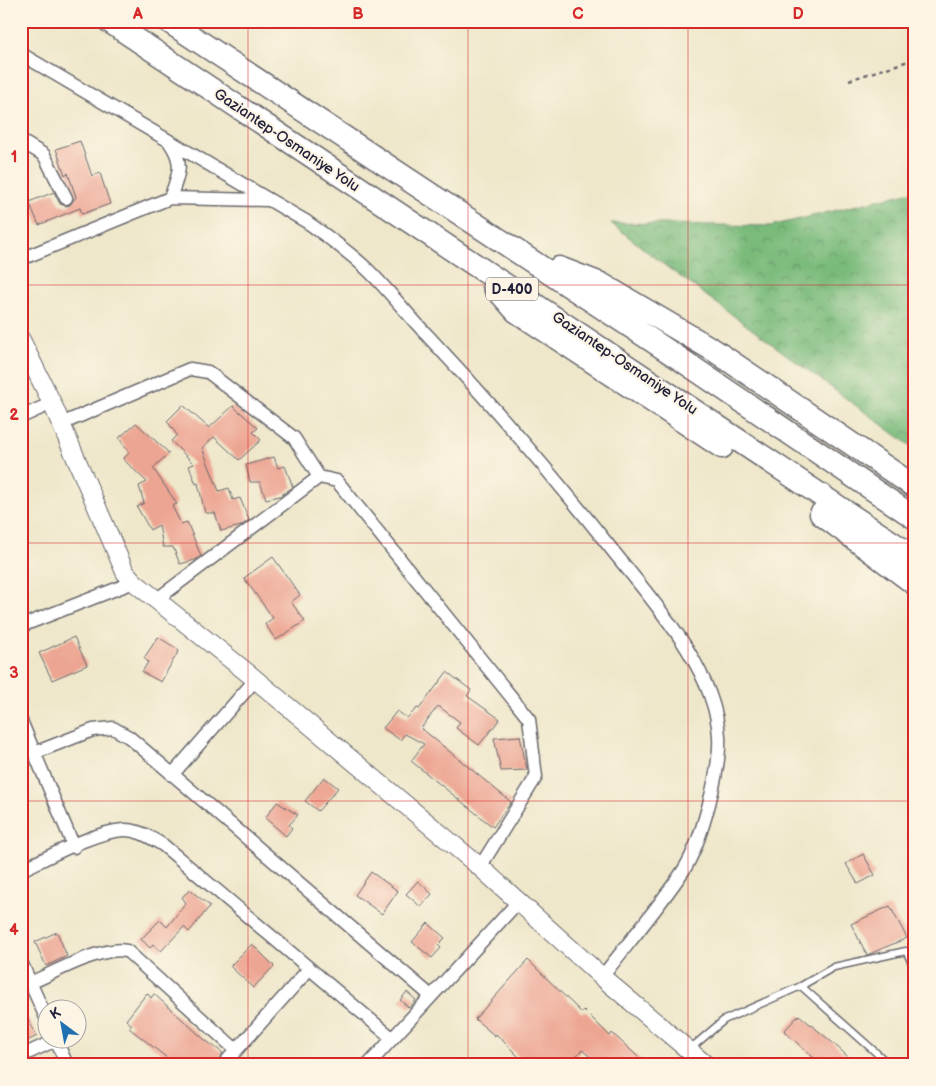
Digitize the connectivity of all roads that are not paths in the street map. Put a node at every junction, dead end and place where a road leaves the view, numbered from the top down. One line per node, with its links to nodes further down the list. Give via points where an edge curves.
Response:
1 (109, 21): 11 (highway, Gaziantep-Osmaniye Yolu / D-400)
2 (168, 21): 10 (highway, D-400)
3 (21, 54): 5 (street)
4 (21, 140): 6 (street, via 44,155)
5 (169, 142): 7 (street, via 178,154 180,166); 8 (street)
6 (66, 198)
7 (170, 198): 8 (street); 9 (street)
8 (269, 200): 35 (street, via 340,245 370,272 489,402 557,480 655,604 693,660 712,700 719,736 706,815 684,869)
9 (23, 255)
10 (522, 255): 17 (highway, via 609,289 715,351); 18 (highway, D-400)
11 (475, 264): 19 (highway, Gaziantep-Osmaniye Yolu / D-400); 21 (highway, via 516,311 842,527)
12 (21, 340): 13 (street)
13 (52, 403): 14 (street); 15 (street)
14 (21, 417)
15 (61, 424): 16 (street, via 190,369 208,372 294,438); 20 (street, via 124,572)
16 (319, 477): 22 (street); 29 (street, via 337,481 529,719 536,777)
17 (915, 486)
18 (915, 518)
19 (915, 558)
20 (134, 582): 22 (street); 23 (street)
21 (915, 584)
22 (156, 600): 24 (street)
23 (21, 626)
24 (256, 679): 27 (street); 29 (street)
25 (21, 721): 26 (street)
26 (34, 753): 27 (street, via 93,730 113,728 130,737); 28 (street)
27 (172, 774): 38 (street)
28 (74, 847): 30 (street); 33 (street, via 124,830 144,833 163,845)
29 (480, 867): 31 (street)
30 (21, 870)
31 (519, 902): 35 (street); 38 (street)
32 (21, 962): 36 (street)
33 (309, 969): 40 (street); 43 (street)
34 (915, 969): 37 (lane, via 906,951 834,967)
35 (602, 977): 44 (street)
36 (30, 983): 39 (street); 43 (street, via 103,953 117,949 127,951)
37 (801, 986): 44 (lane, via 724,1020); 50 (lane)
38 (431, 996): 40 (street)
39 (38, 1000)
40 (392, 1038): 46 (street)
41 (38, 1048): 45 (street)
42 (59, 1048): 47 (street)
43 (236, 1050): 48 (street)
44 (689, 1050): 49 (street)
45 (21, 1056)
46 (376, 1062)
47 (67, 1065)
48 (223, 1065)
49 (706, 1065)
50 (890, 1065)

